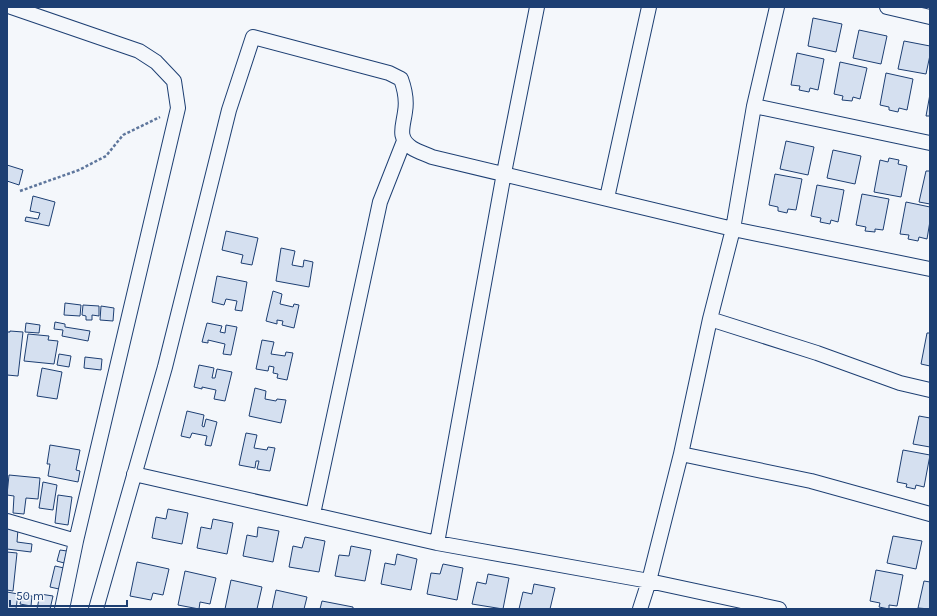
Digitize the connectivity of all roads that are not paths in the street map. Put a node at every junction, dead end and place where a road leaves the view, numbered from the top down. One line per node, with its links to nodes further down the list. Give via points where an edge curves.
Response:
1 (11, 7): 21 (street, via 138,51 156,62 174,81 178,108)
2 (537, 7): 10 (street)
3 (649, 7): 11 (street)
4 (777, 7): 7 (street)
5 (887, 7): 6 (street)
6 (930, 17)
7 (754, 106): 9 (street); 12 (street)
8 (404, 141): 10 (street, via 412,149 432,157); 17 (street, via 401,129 405,112 405,90 401,79 389,73 253,37 229,110 165,367); 18 (street, via 380,202)
9 (930, 143)
10 (504, 173): 11 (street); 22 (street)
11 (607, 198): 12 (street)
12 (733, 229): 13 (street); 14 (street)
13 (930, 269)
14 (710, 319): 15 (street, via 900,383); 16 (street)
15 (930, 390)
16 (681, 454): 19 (street, via 811,481); 23 (street)
17 (134, 474): 18 (street); 25 (street)
18 (313, 514): 22 (street)
19 (930, 514)
20 (7, 521): 21 (street)
21 (76, 541): 24 (street)
22 (437, 542): 23 (street)
23 (649, 581): 26 (street); 27 (street)
24 (62, 609)
25 (96, 609)
26 (640, 609)
27 (779, 609)

